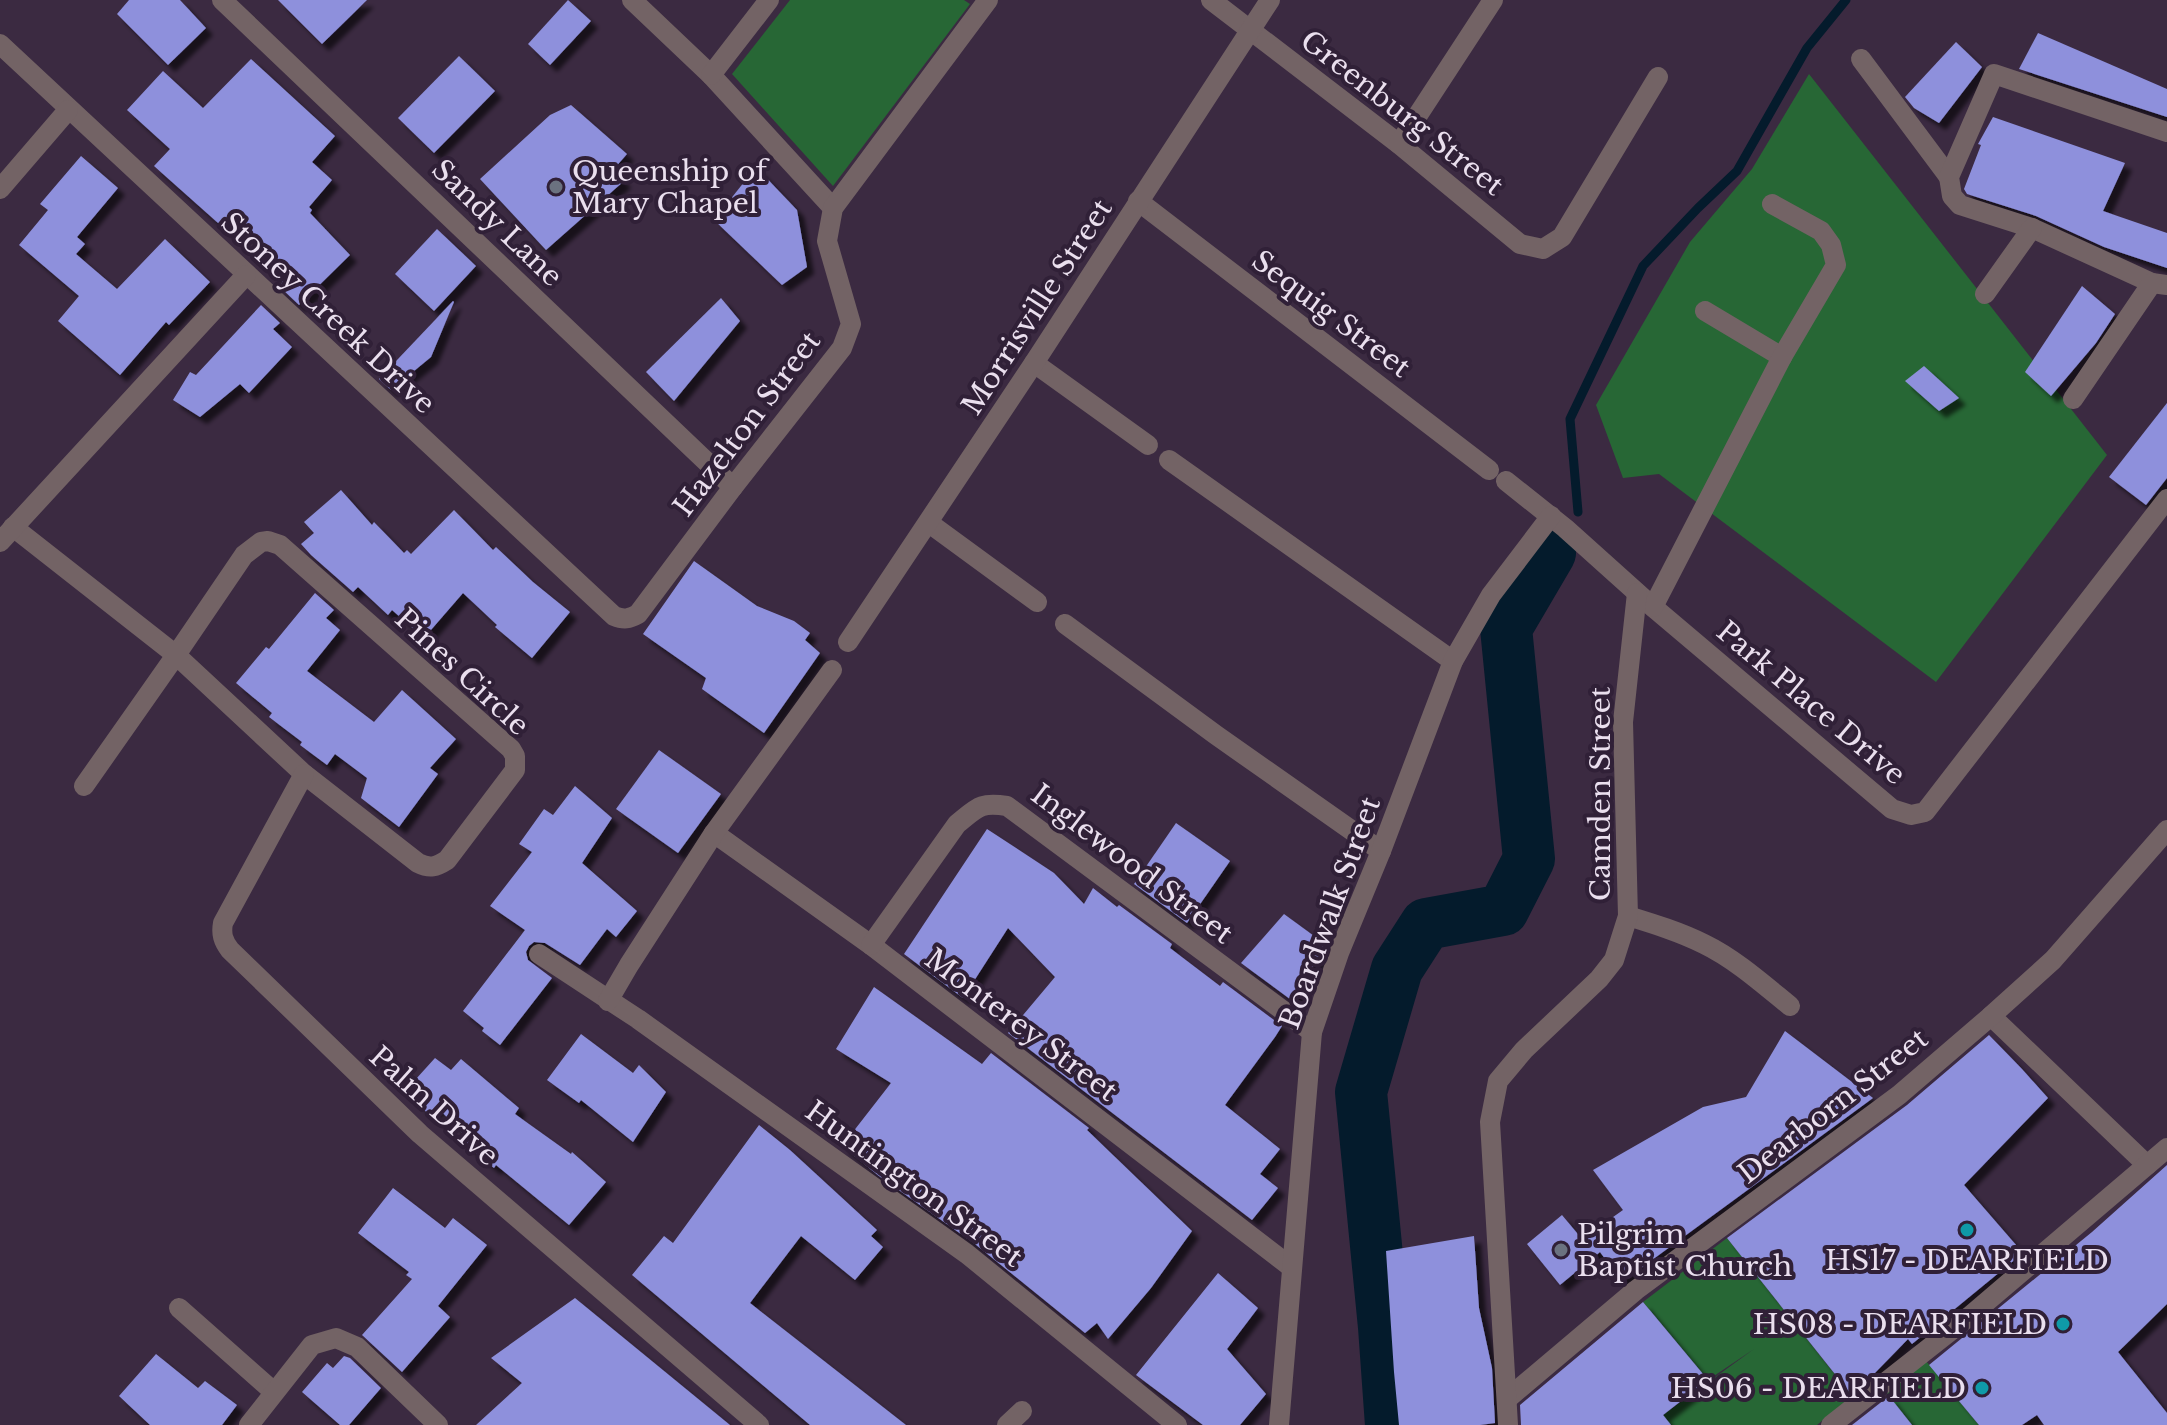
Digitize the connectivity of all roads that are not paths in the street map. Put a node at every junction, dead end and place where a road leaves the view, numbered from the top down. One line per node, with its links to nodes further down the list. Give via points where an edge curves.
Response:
1 (222, 0): 31 (street, Sandy Lane)
2 (632, 0): 11 (street)
3 (769, 0): 11 (street)
4 (988, 0): 20 (street)
5 (1211, 0): 8 (street, Greenburg Street)
6 (1270, 0): 8 (street, Morrisville Street)
7 (1493, 0): 15 (street)
8 (1250, 30): 15 (street, Greenburg Street); 18 (street, Morrisville Street)
9 (0, 44): 13 (street, Stoney Creek Drive)
10 (1861, 59): 16 (street)
11 (711, 75): 20 (street)
12 (1658, 77): 15 (street, Greenburg Street, via 1562,237 1543,249 1520,244)
13 (68, 110): 17 (street); 22 (street, Stoney Creek Drive)
14 (2167, 132): 16 (street, via 1994,74)
15 (1399, 144)
16 (1949, 177): 21 (street, via 1952,196 1960,205)
17 (0, 189)
18 (1138, 201): 27 (street, Morrisville Street); 33 (street, Sequig Street)
19 (1772, 204): 26 (street, via 1821,231 1836,265)
20 (833, 208): 31 (street, Hazelton Street, via 827,241 851,324 848,335)
21 (2032, 228): 23 (street); 24 (street)
22 (246, 275): 35 (street); 38 (street, Stoney Creek Drive)
23 (2160, 284): 28 (street)
24 (1985, 294)
25 (1705, 311): 26 (street)
26 (1782, 357): 36 (street)
27 (1034, 363): 29 (street); 34 (street, Morrisville Street)
28 (2073, 399)
29 (1148, 445)
30 (1169, 460): 42 (street)
31 (733, 487): 38 (street, Hazelton Street, via 638,614)
32 (2167, 499): 36 (street, Park Place Drive, via 1925,812 1911,815 1892,809)
33 (1551, 516): 36 (street, Park Place Drive); 42 (street, Boardwalk Street, via 1491,595)
34 (929, 523): 37 (street); 40 (street, Morrisville Street)
35 (7, 535): 41 (street, Pines Circle)
36 (1645, 600): 49 (street, Camden Street, via 1623,722)
37 (1037, 602)
38 (622, 619)
39 (1065, 624): 48 (street)
40 (848, 642)
41 (176, 655): 44 (street, Pines Circle); 44 (street, Pines Circle, via 244,555 268,541 280,545 511,749 516,763 447,860 427,868); 45 (street, Pines Circle)
42 (1453, 661): 48 (street, Boardwalk Street)
43 (832, 670): 47 (street)
44 (304, 774): 64 (street, Palm Drive, via 223,923 224,942 420,1134)
45 (84, 786)
46 (2167, 830): 54 (street, Dearborn Street, via 2053,960)
47 (714, 833): 50 (street, Monterey Street); 52 (street)
48 (1381, 851): 55 (street, Boardwalk Street)
49 (1628, 916): 53 (street, via 1707,945); 61 (street, Camden Street, via 1614,960 1498,1081 1490,1122)
50 (871, 945): 55 (street, Inglewood Street, via 957,824 987,803 1007,806); 58 (street, Monterey Street)
51 (539, 954): 52 (street, Huntington Street)
52 (608, 1001): 65 (street, Huntington Street, via 967,1254)
53 (1790, 1006)
54 (1991, 1016): 57 (street); 61 (street, Dearborn Street, via 1899,1095 1636,1290)
55 (1312, 1032): 58 (street, Boardwalk Street)
56 (2167, 1148): 57 (street)
57 (2147, 1165): 68 (street, via 1971,1315)
58 (1291, 1267): 66 (street, Boardwalk Street)
59 (179, 1308): 60 (street)
60 (274, 1392): 62 (street); 63 (street, via 312,1345 336,1338 357,1347)
61 (1507, 1399): 67 (street, Camden Street)
62 (249, 1425)
63 (438, 1425)
64 (759, 1425)
65 (1177, 1425)
66 (1279, 1425)
67 (1508, 1425)
68 (1831, 1425)

